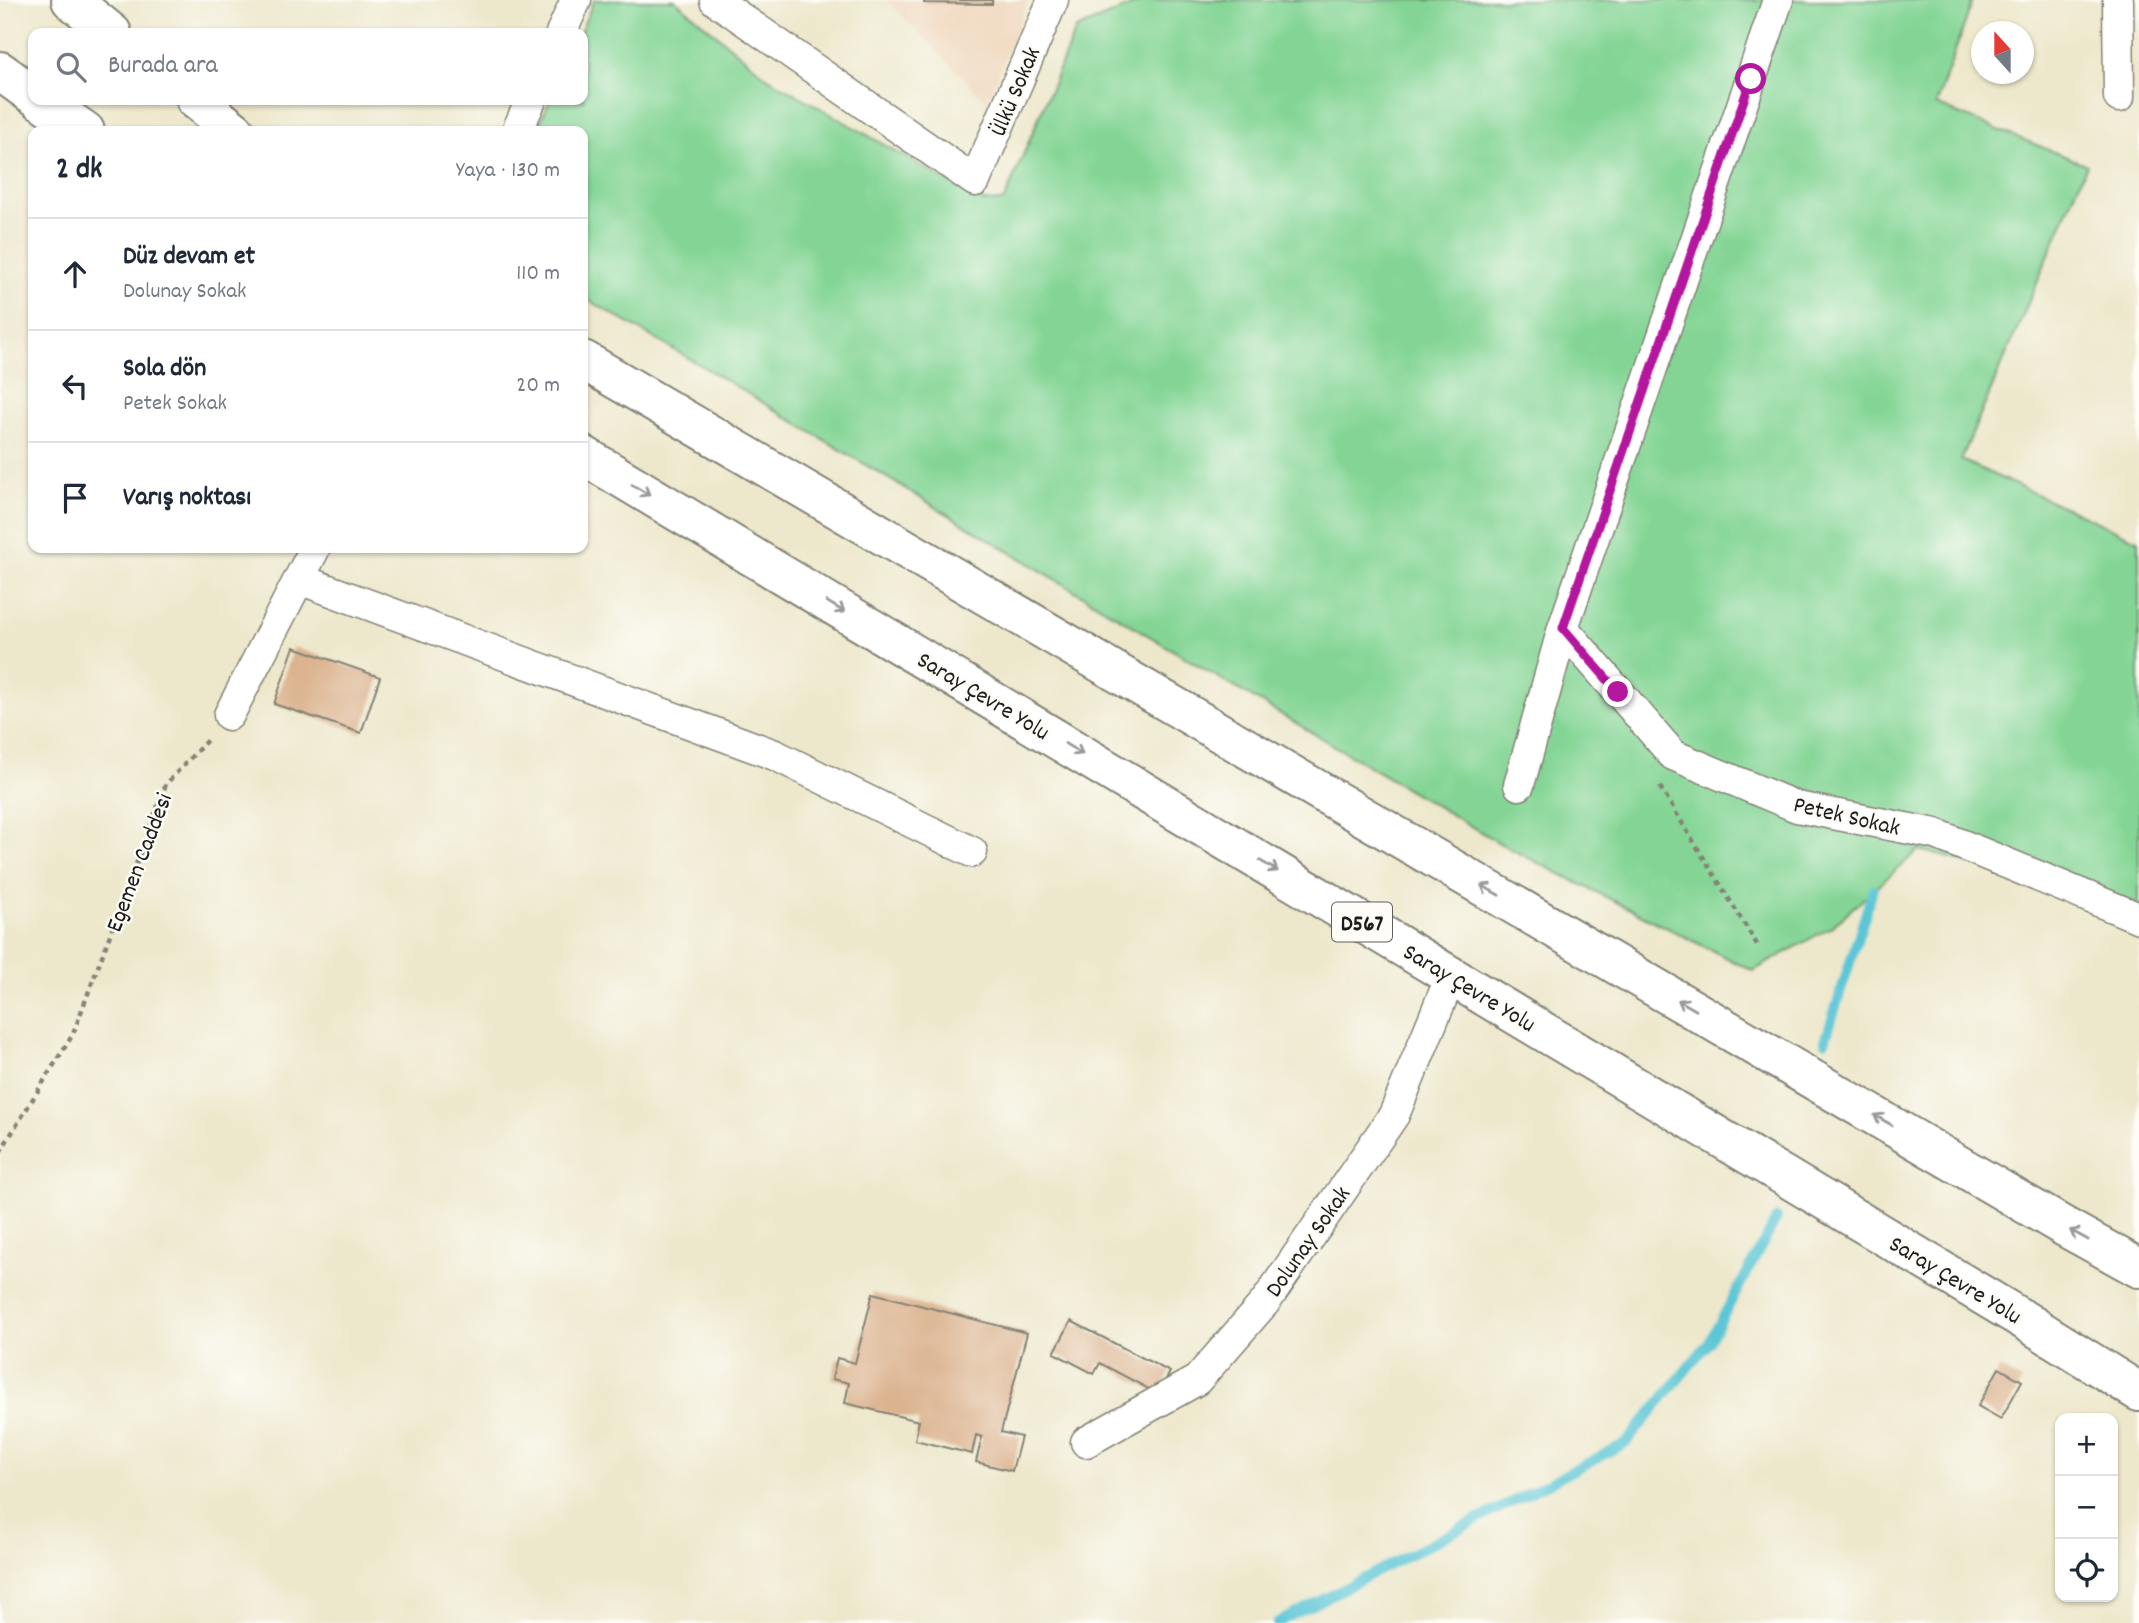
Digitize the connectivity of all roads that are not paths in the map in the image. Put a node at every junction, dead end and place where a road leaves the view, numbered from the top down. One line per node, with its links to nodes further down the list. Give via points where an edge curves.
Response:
1 (71, 0): 7 (highway)
2 (576, 0): 8 (street)
3 (715, 0): 4 (street, Ülkü Sokak, via 975,181)
4 (1053, 0)
5 (1778, 0): 22 (street)
6 (2118, 0): 11 (street)
7 (106, 28)
8 (563, 28)
9 (0, 71): 10 (highway)
10 (28, 91)
11 (2119, 97)
12 (47, 105): 15 (highway)
13 (202, 105): 16 (highway)
14 (529, 105): 17 (street)
15 (78, 126)
16 (229, 126)
17 (519, 126)
18 (588, 362): 28 (highway, one-way to 18)
19 (588, 458): 27 (highway, Saray Çevre Yolu / D567, one-way to 27)
20 (312, 553): 21 (street)
21 (299, 579): 23 (street); 25 (street, via 775,755)
22 (1563, 628): 24 (street); 26 (street, Petek Sokak, via 1673,755 1797,807 1937,834)
23 (229, 715)
24 (1519, 785)
25 (972, 852)
26 (2139, 918)
27 (1451, 976): 29 (highway, Saray Çevre Yolu / D567); 30 (street, Dolunay Sokak, via 1394,1115 1266,1301 1197,1380)
28 (2139, 1268)
29 (2139, 1392)
30 (1086, 1441)

